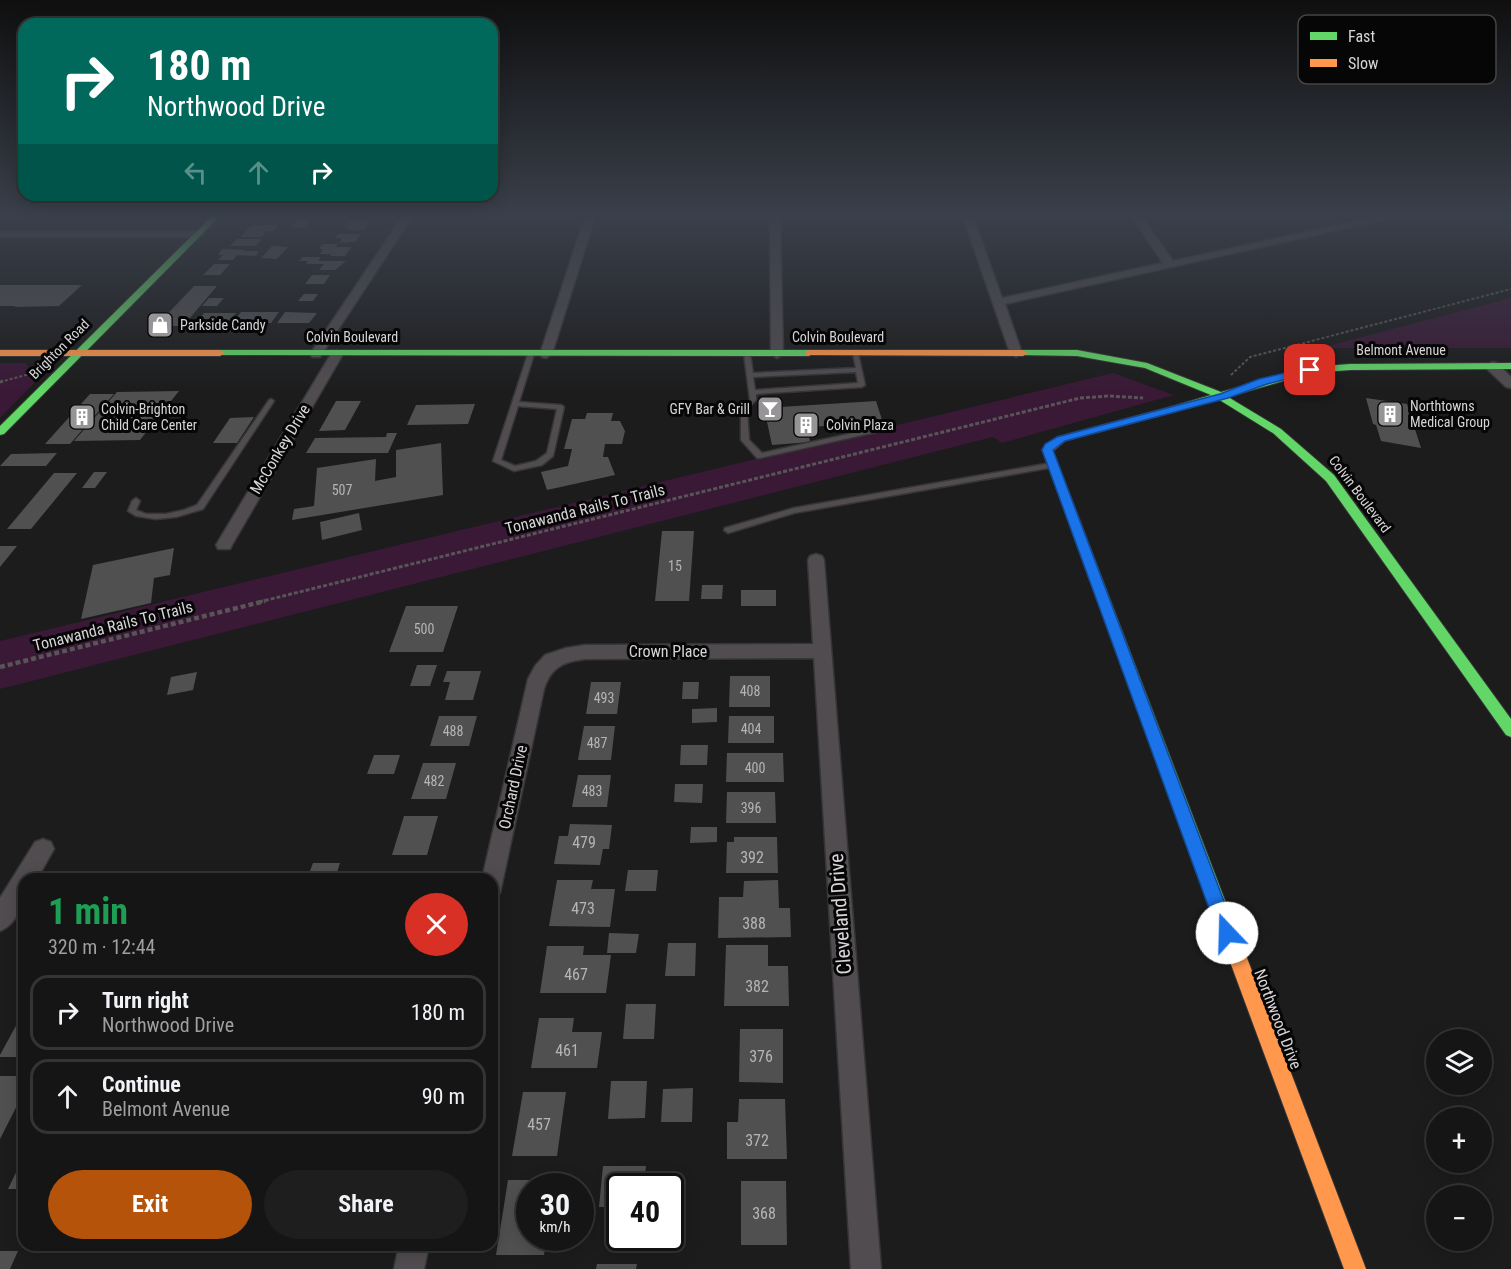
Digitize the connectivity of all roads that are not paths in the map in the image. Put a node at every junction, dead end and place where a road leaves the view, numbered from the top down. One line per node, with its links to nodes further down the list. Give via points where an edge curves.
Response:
1 (159, 273): 10 (street, Brighton Road)
2 (370, 273): 11 (street)
3 (572, 273): 14 (street)
4 (776, 273): 16 (street)
5 (988, 273): 7 (street)
6 (1132, 273): 7 (street)
7 (998, 302): 9 (street)
8 (0, 353): 10 (street, Colvin Boulevard)
9 (1016, 353): 17 (street, Colvin Boulevard); 24 (street, Colvin Boulevard, via 1077,353 1115,358)
10 (76, 354): 11 (street, Colvin Boulevard); 28 (street, Brighton Road)
11 (316, 354): 12 (street, Colvin Boulevard)
12 (337, 354): 13 (street, Colvin Boulevard); 32 (street, McConkey Drive)
13 (531, 354): 14 (street, Colvin Boulevard); 26 (lane)
14 (546, 354): 15 (street, Colvin Boulevard)
15 (747, 354): 16 (street, Colvin Boulevard); 21 (lane)
16 (777, 354): 17 (street, Colvin Boulevard)
17 (856, 354): 20 (lane)
18 (1492, 366): 19 (street, Belmont Avenue); 22 (street); 24 (street, Belmont Avenue, via 1310,370)
19 (1511, 366)
20 (859, 370): 21 (lane); 23 (lane, via 862,385)
21 (750, 375): 23 (lane)
22 (1511, 384)
23 (752, 392): 27 (lane, via 753,400 744,409 745,440 760,456)
24 (1224, 396): 29 (street, via 1061,439 1047,450); 36 (street, Colvin Boulevard, via 1289,439 1330,478)
25 (271, 401): 30 (lane, via 200,507 183,515 145,516 132,511)
26 (515, 404): 26 (lane, via 497,461 514,469 539,463 550,454 561,407)
27 (876, 430)
28 (0, 432)
29 (1052, 465): 31 (lane, via 794,511); 45 (street, Northwood Drive)
30 (136, 501)
31 (728, 530)
32 (224, 545)
33 (816, 560): 34 (street, Cleveland Drive)
34 (822, 651): 35 (street, Crown Place, via 567,654 543,667); 44 (street, Cleveland Drive)
35 (534, 689): 39 (street, Orchard Drive)
36 (1511, 731)
37 (43, 849): 38 (street)
38 (28, 873)
39 (495, 873)
40 (18, 890): 41 (street)
41 (0, 920)
42 (413, 1251): 43 (street)
43 (409, 1269)
44 (866, 1269)
45 (1355, 1269)

